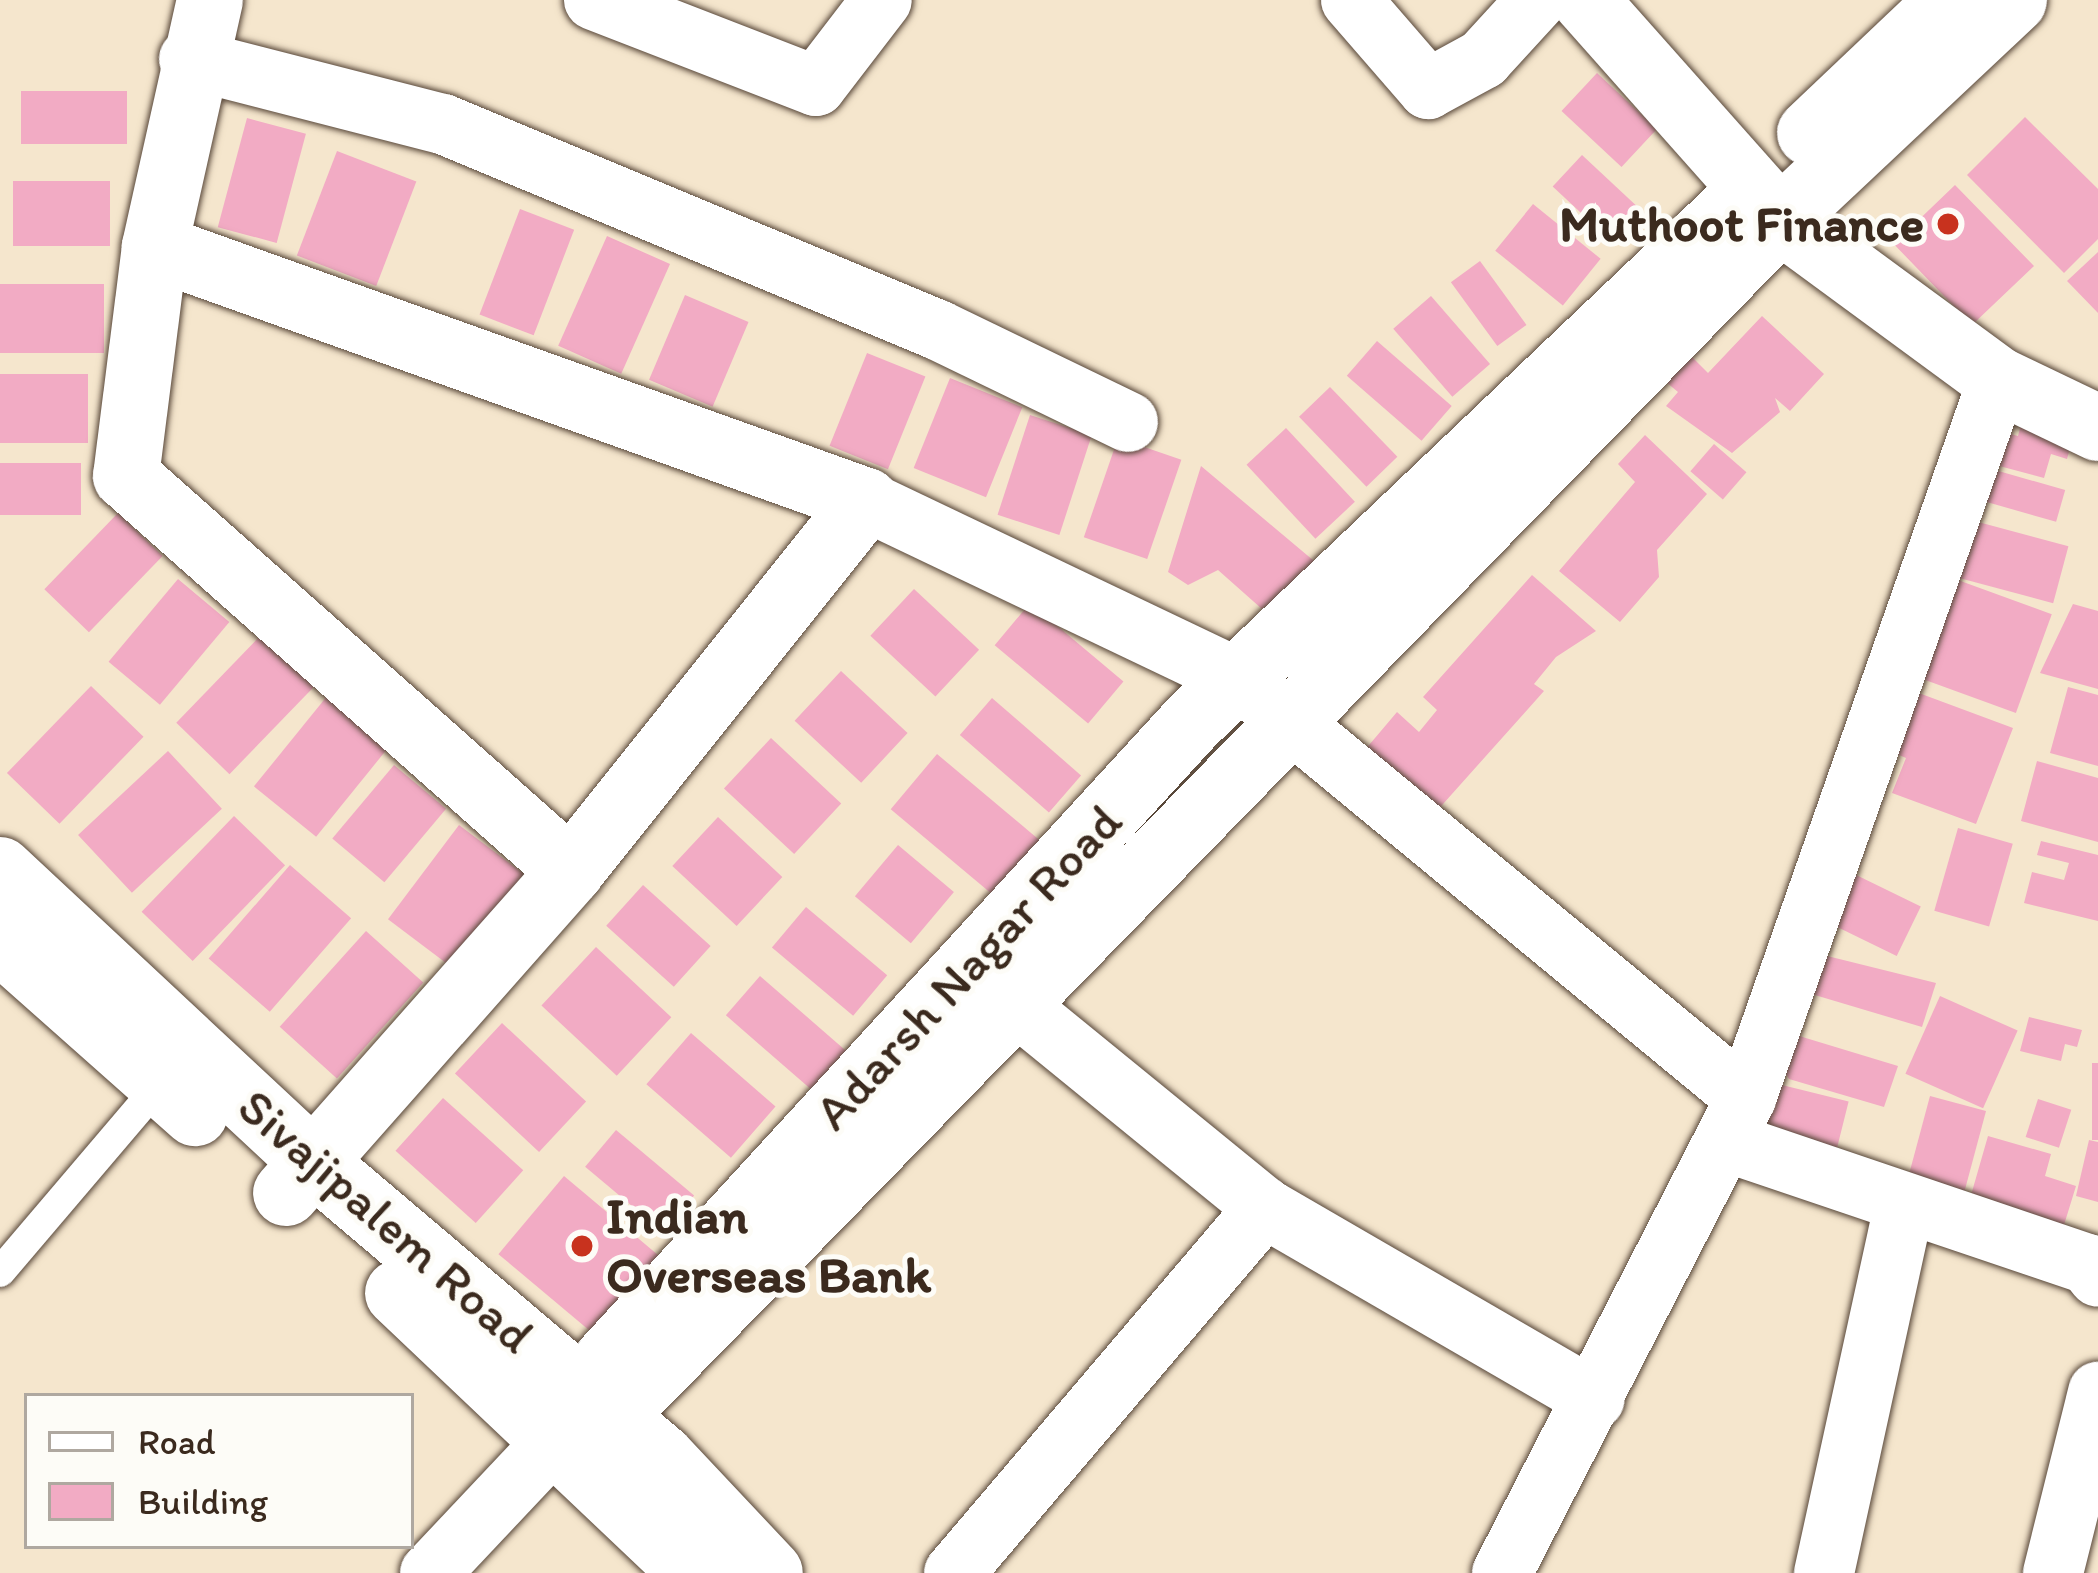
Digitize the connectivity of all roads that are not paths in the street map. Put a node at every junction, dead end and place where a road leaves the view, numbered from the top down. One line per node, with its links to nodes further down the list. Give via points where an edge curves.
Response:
1 (593, 0): 2 (street, via 817,86)
2 (882, 0)
3 (1352, 0): 4 (street, via 1428,89 1483,58)
4 (1537, 0)
5 (1585, 0): 9 (main road)
6 (1950, 0): 9 (main road, Adarsh Nagar Road)
7 (2014, 0): 9 (main road, Adarsh Nagar Road)
8 (199, 30): 10 (main road); 12 (street, via 938,330)
9 (1766, 204): 11 (main road); 15 (main road, Adarsh Nagar Road); 16 (main road, Adarsh Nagar Road)
10 (155, 247): 14 (main road); 18 (main road, via 126,476)
11 (1998, 380): 13 (main road); 22 (street)
12 (1128, 422)
13 (2098, 428)
14 (866, 501): 15 (street); 18 (main road)
15 (1237, 679): 16 (street); 30 (main road, Adarsh Nagar Road)
16 (1288, 726): 20 (main road, Adarsh Nagar Road); 22 (street)
17 (0, 870): 23 (main road, Sivajipalem Road)
18 (571, 872): 23 (main road)
19 (0, 940): 21 (main road, Sivajipalem Road)
20 (1016, 1005): 25 (street); 30 (main road, Adarsh Nagar Road)
21 (161, 1083): 23 (main road, Sivajipalem Road); 27 (lane)
22 (1735, 1119): 24 (street); 29 (street)
23 (300, 1178): 30 (main road, Sivajipalem Road)
24 (1904, 1206): 26 (street); 36 (street)
25 (1265, 1208): 29 (street); 34 (street)
26 (2095, 1266)
27 (0, 1271)
28 (2098, 1392): 37 (street)
29 (1595, 1399): 35 (street)
30 (583, 1414): 31 (street); 32 (main road, Sivajipalem Road); 33 (main road, Sivajipalem Road)
31 (430, 1573)
32 (693, 1573)
33 (770, 1573)
34 (953, 1573)
35 (1502, 1573)
36 (1825, 1573)
37 (2053, 1573)

